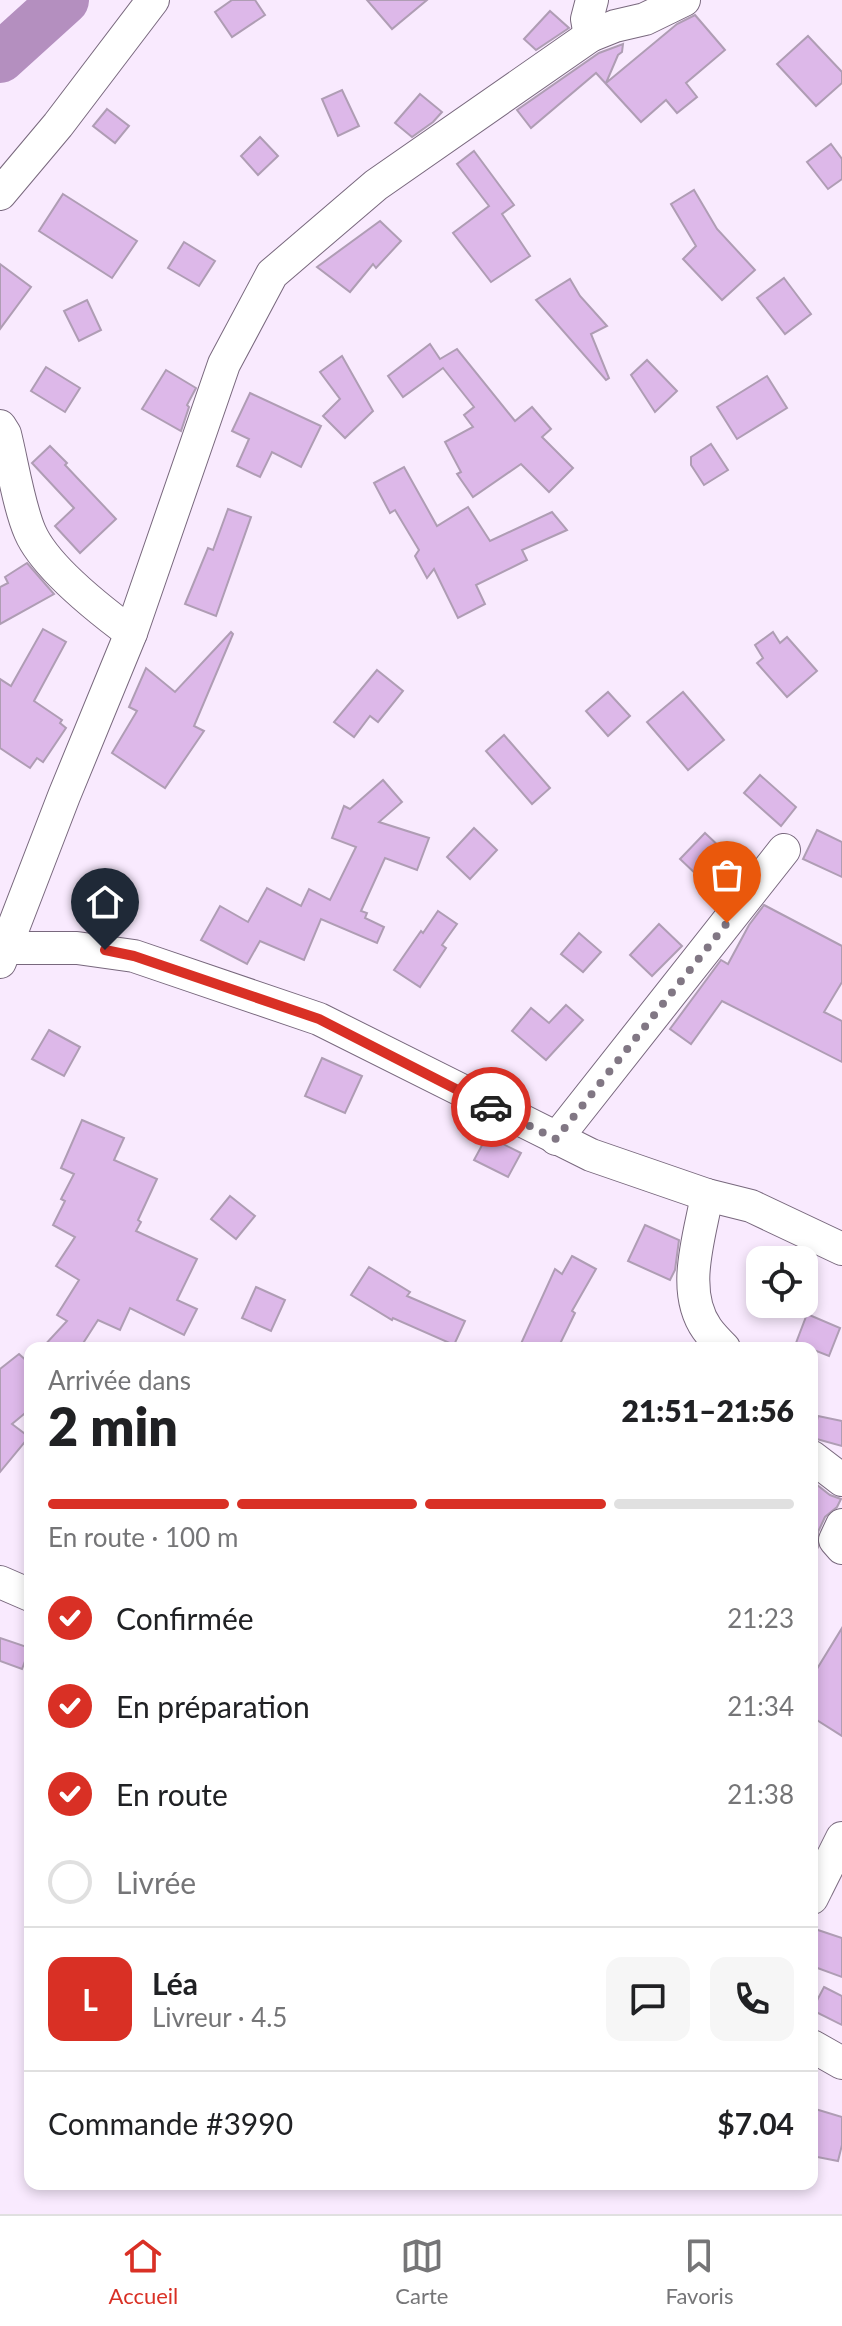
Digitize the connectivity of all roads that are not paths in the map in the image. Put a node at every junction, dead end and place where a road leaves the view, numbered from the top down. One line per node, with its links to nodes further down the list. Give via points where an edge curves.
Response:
1 (153, 0): 5 (street)
2 (592, 0): 4 (street)
3 (684, 0): 4 (street)
4 (590, 36): 7 (street, via 376,185 272,274 224,364)
5 (0, 194)
6 (0, 426): 7 (street, via 30,531 42,551 89,602)
7 (131, 633): 9 (street)
8 (784, 850): 10 (street)
9 (3, 955): 10 (street, via 77,948 134,956 277,1003 319,1019)
10 (556, 1139): 11 (street)
11 (707, 1195): 12 (street, via 751,1206); 13 (street, via 692,1279 706,1328)
12 (842, 1249)
13 (719, 1342)
14 (818, 1462): 15 (street)
15 (842, 1480)
16 (842, 1525): 17 (street, via 835,1540)
17 (842, 1548)
18 (0, 1582): 19 (street)
19 (24, 1592)
20 (842, 1838): 21 (street)
21 (818, 1886)
22 (818, 2049): 23 (street)
23 (842, 2063)

